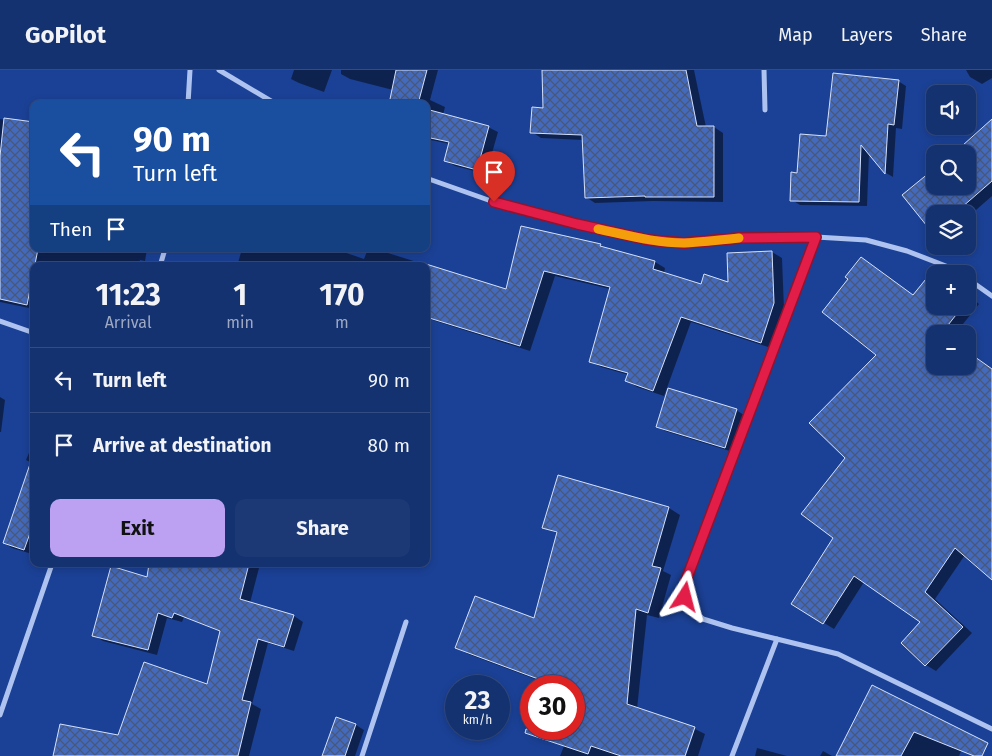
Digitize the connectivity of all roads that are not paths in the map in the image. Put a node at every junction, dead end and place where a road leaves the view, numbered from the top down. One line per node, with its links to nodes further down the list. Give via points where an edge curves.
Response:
1 (190, 70): 4 (street)
2 (219, 70): 5 (street)
3 (764, 70): 6 (street)
4 (188, 100)
5 (269, 100)
6 (765, 110)
7 (430, 179): 8 (street, via 494,202 649,240 684,243)
8 (816, 237): 9 (street, via 866,240); 16 (street, via 685,583 689,607 702,618)
9 (943, 265)
10 (976, 285): 11 (street)
11 (992, 296)
12 (0, 322): 13 (street)
13 (30, 333)
14 (51, 567): 17 (street)
15 (406, 622): 19 (street)
16 (777, 640): 18 (street, via 838,654); 20 (street)
17 (0, 715)
18 (992, 729)
19 (362, 756)
20 (732, 756)

